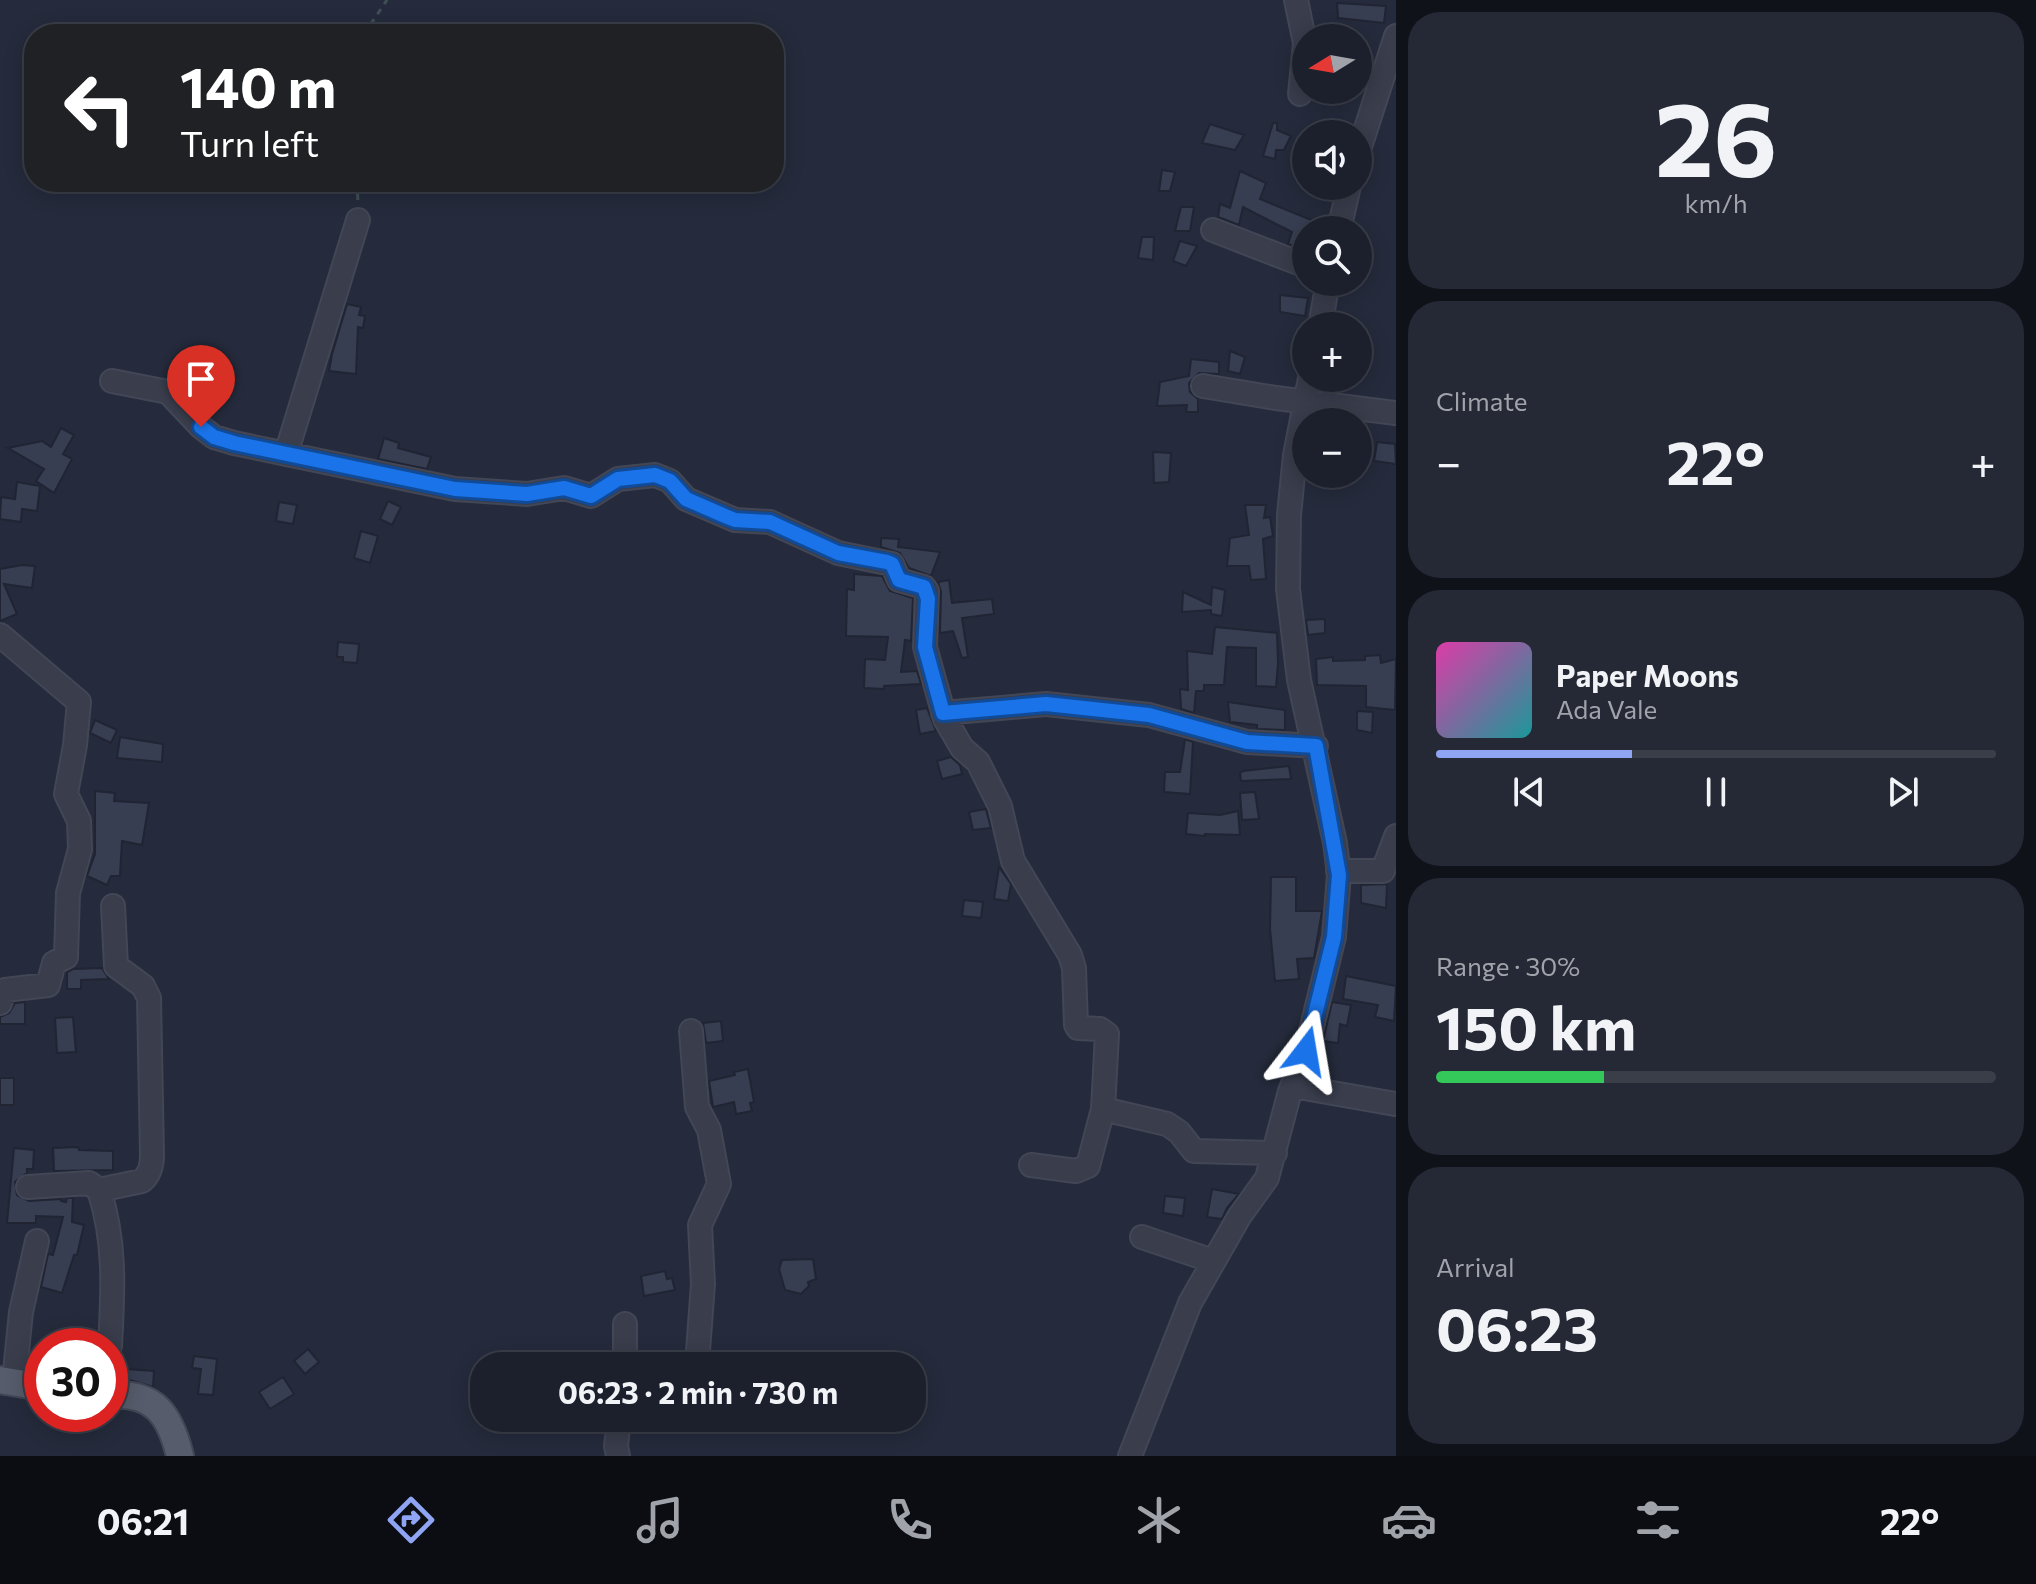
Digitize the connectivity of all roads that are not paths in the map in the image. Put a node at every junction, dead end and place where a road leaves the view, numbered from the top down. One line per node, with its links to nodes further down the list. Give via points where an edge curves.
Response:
1 (1296, 0): 2 (street)
2 (1301, 24)
3 (1396, 36): 4 (street)
4 (1369, 120)
5 (358, 220): 14 (street)
6 (1213, 230): 7 (street)
7 (1292, 261)
8 (112, 381): 14 (street, via 168,392 214,437)
9 (1203, 386): 10 (street, via 1276,398)
10 (1297, 392)
11 (1307, 392): 17 (street, via 1289,515 1288,589 1299,680)
12 (1319, 392): 13 (street)
13 (1396, 413)
14 (286, 454): 16 (street, via 455,489 527,494 564,488 591,496 618,479 655,475 670,481 686,499 735,520 770,522 838,553 892,564 899,580 927,591 925,647)
15 (0, 635): 21 (street, via 79,701 66,794 80,828 80,855 68,893 66,957 54,963 48,985 5,990)
16 (943, 713): 17 (street, via 1046,704 1149,715 1247,742); 25 (street, via 962,748 978,762 1000,806 1013,861 1070,955 1076,1025 1107,1034)
17 (1316, 746): 19 (street)
18 (1396, 836): 19 (street, via 1383,871)
19 (1338, 871): 23 (street, via 1334,937)
20 (113, 906): 29 (street, via 116,966 143,986 149,998 152,1165 142,1181)
21 (0, 1003)
22 (691, 1031): 36 (street, via 697,1107 709,1130 719,1184 700,1225)
23 (1293, 1086): 24 (street); 26 (street)
24 (1395, 1104)
25 (1103, 1109): 26 (street, via 1167,1124 1194,1151); 27 (street, via 1088,1166 1076,1171)
26 (1275, 1153): 32 (street, via 1267,1178)
27 (1031, 1165)
28 (28, 1187): 29 (street, via 89,1183)
29 (99, 1190): 34 (street, via 114,1277)
30 (1142, 1237): 32 (street)
31 (37, 1241): 37 (street)
32 (1213, 1261): 42 (street, via 1190,1303)
33 (625, 1324): 35 (street)
34 (111, 1328)
35 (625, 1352)
36 (698, 1352)
37 (7, 1381)
38 (128, 1394): 40 (main road, via 161,1411)
39 (618, 1432): 41 (street)
40 (180, 1456)
41 (618, 1456)
42 (1130, 1456)

